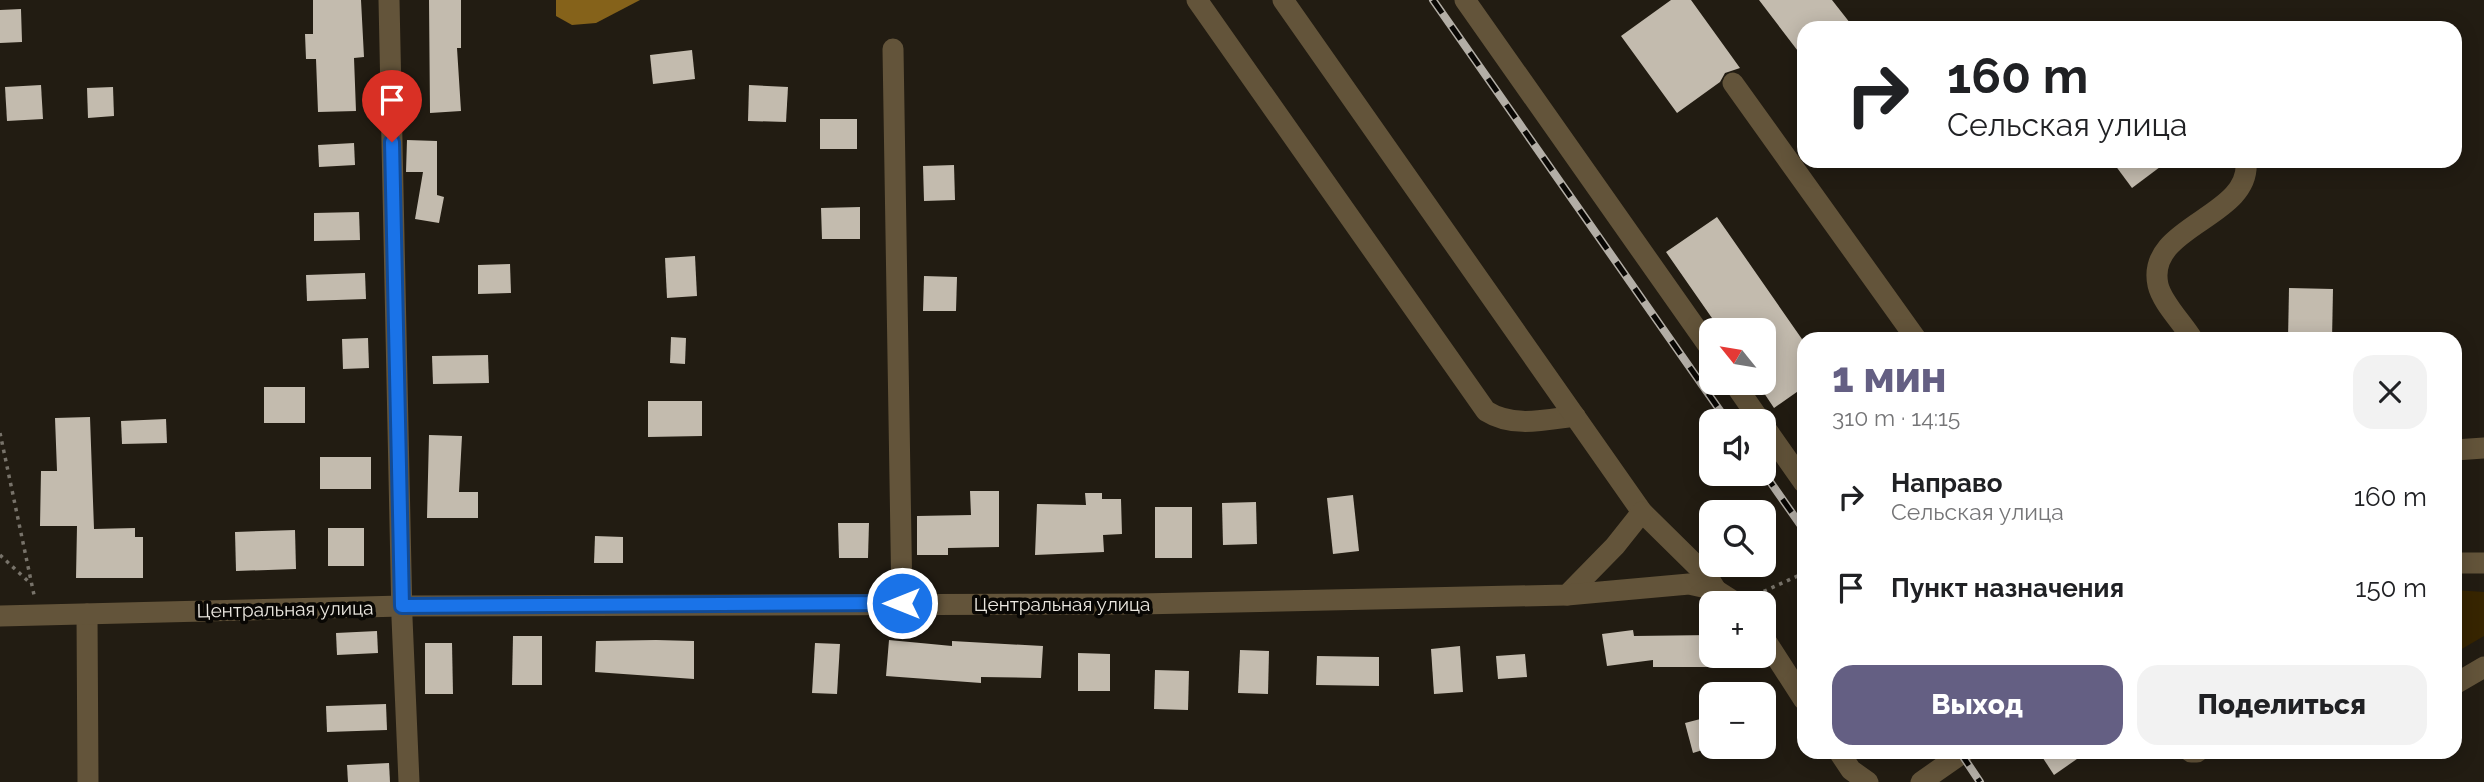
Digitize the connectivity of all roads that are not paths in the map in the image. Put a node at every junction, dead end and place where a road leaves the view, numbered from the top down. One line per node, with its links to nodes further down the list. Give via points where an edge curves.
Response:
1 (389, 0): 23 (street)
2 (1197, 0): 11 (street, via 1486,411 1499,419 1520,422)
3 (1283, 0): 11 (street)
4 (1465, 0): 10 (street)
5 (893, 48): 22 (street)
6 (1733, 83): 8 (street)
7 (2244, 168): 9 (street, via 2239,186 2221,209 2166,248 2157,269 2158,287)
8 (1911, 332)
9 (2188, 332)
10 (1699, 333)
11 (1575, 416): 16 (street)
12 (1776, 443): 15 (street)
13 (2484, 449): 14 (street)
14 (2462, 450)
15 (1797, 473)
16 (1642, 512): 20 (street); 21 (street)
17 (2462, 563): 18 (street)
18 (2484, 563)
19 (1708, 591): 21 (street, Центральная улица, via 1684,584)
20 (1721, 591)
21 (1567, 595): 22 (street, Центральная улица, via 1139,604)
22 (902, 603): 23 (street, Центральная улица)
23 (402, 606): 24 (street, Центральная улица); 33 (street)
24 (88, 614): 25 (street, Центральная улица); 32 (street)
25 (0, 616)
26 (1776, 657): 29 (street)
27 (2484, 667): 28 (street)
28 (2462, 680)
29 (1797, 689)
30 (1844, 759): 34 (street)
31 (1954, 759): 35 (street)
32 (88, 782)
33 (409, 782)
34 (1868, 782)
35 (1922, 782)

